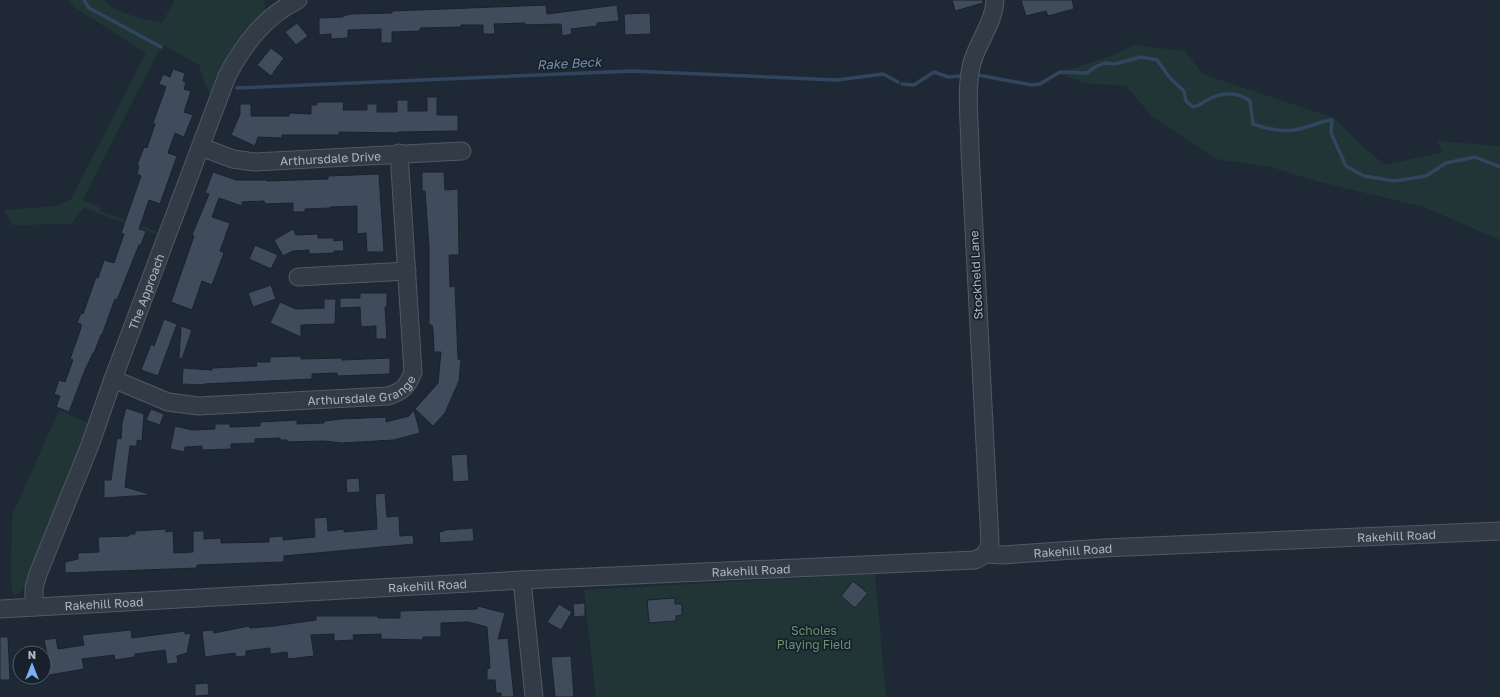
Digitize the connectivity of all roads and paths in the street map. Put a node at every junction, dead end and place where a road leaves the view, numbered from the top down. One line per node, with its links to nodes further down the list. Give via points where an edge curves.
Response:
1 (298, 0): 3 (street, The Approach, via 270,18 236,58 216,102)
2 (995, 0): 10 (street, Stockheld Lane, via 991,21 972,64 969,86 990,542)
3 (201, 147): 5 (street, Arthursdale Drive, via 233,159 254,162); 8 (street, The Approach)
4 (462, 151): 5 (street, Arthursdale Drive)
5 (398, 153): 6 (street, Arthursdale Grange)
6 (407, 271): 7 (street); 8 (street, Arthursdale Grange, via 413,372 410,381 397,394 198,406 168,402)
7 (298, 277)
8 (112, 379): 12 (street, The Approach, via 90,445 38,574 34,588)
9 (1500, 531): 10 (street, Rakehill Road)
10 (986, 554): 11 (street, Rakehill Road, via 975,560)
11 (522, 580): 12 (street, Rakehill Road); 14 (street)
12 (34, 607): 13 (street, Rakehill Road)
13 (0, 609)
14 (534, 697)

